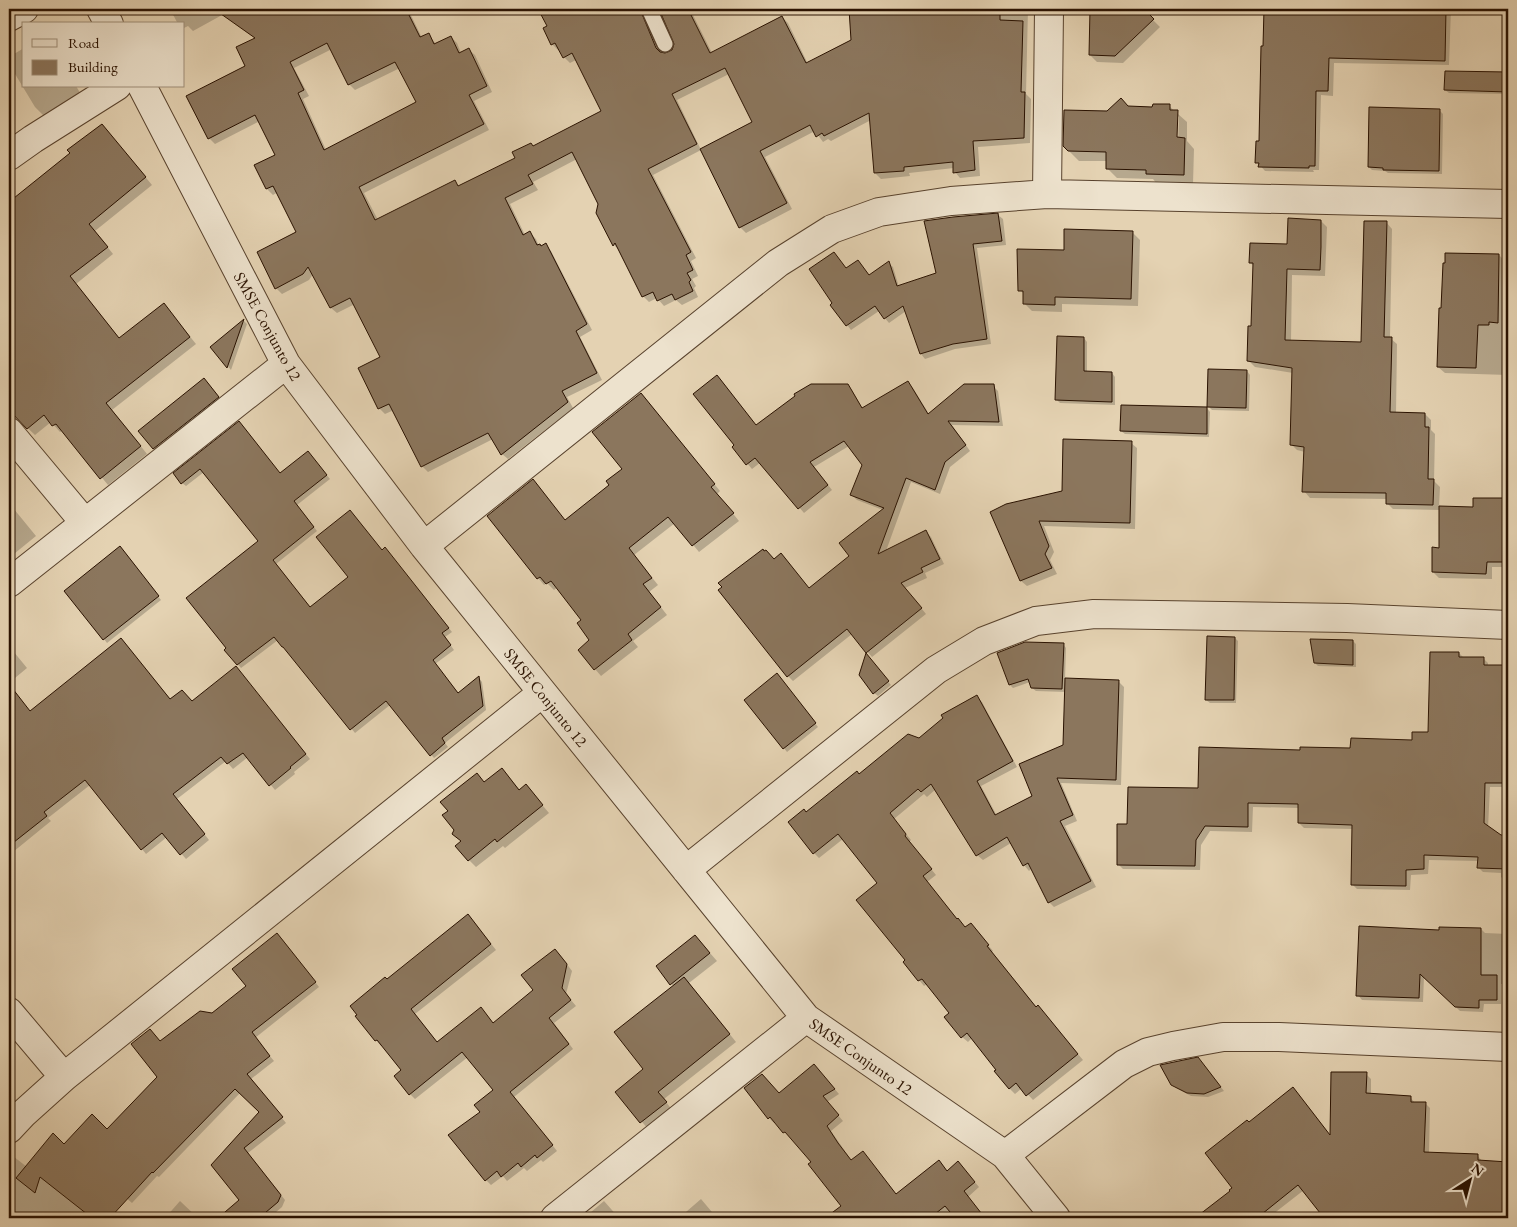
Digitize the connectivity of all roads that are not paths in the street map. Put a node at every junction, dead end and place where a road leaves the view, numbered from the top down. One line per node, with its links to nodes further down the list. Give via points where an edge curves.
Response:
1 (24, 9): 5 (street)
2 (101, 9): 6 (street)
3 (649, 9): 7 (lane)
4 (1049, 9): 11 (street)
5 (9, 17)
6 (108, 22)
7 (665, 44)
8 (113, 88): 10 (street)
9 (143, 88): 13 (street, SMSE Conjunto 12)
10 (9, 156)
11 (1047, 194): 12 (street); 16 (street, via 951,200 879,212 832,229 778,263)
12 (1508, 204)
13 (286, 364): 15 (street); 16 (street, SMSE Conjunto 12)
14 (9, 432): 15 (street)
15 (84, 523): 17 (street)
16 (424, 546): 19 (street, SMSE Conjunto 12)
17 (9, 583)
18 (1508, 625): 20 (street, via 1347,618 1094,614 1036,621 984,641 936,670)
19 (542, 693): 20 (street, SMSE Conjunto 12); 24 (street)
20 (686, 870): 22 (street, SMSE Conjunto 12)
21 (9, 1012): 24 (street)
22 (806, 1018): 26 (street, SMSE Conjunto 12); 27 (street)
23 (1508, 1047): 26 (street, via 1279,1036 1223,1037 1173,1046 1148,1052 1124,1064)
24 (64, 1077): 25 (street)
25 (9, 1129)
26 (1005, 1155): 28 (street, SMSE Conjunto 12)
27 (555, 1218)
28 (1056, 1218)

